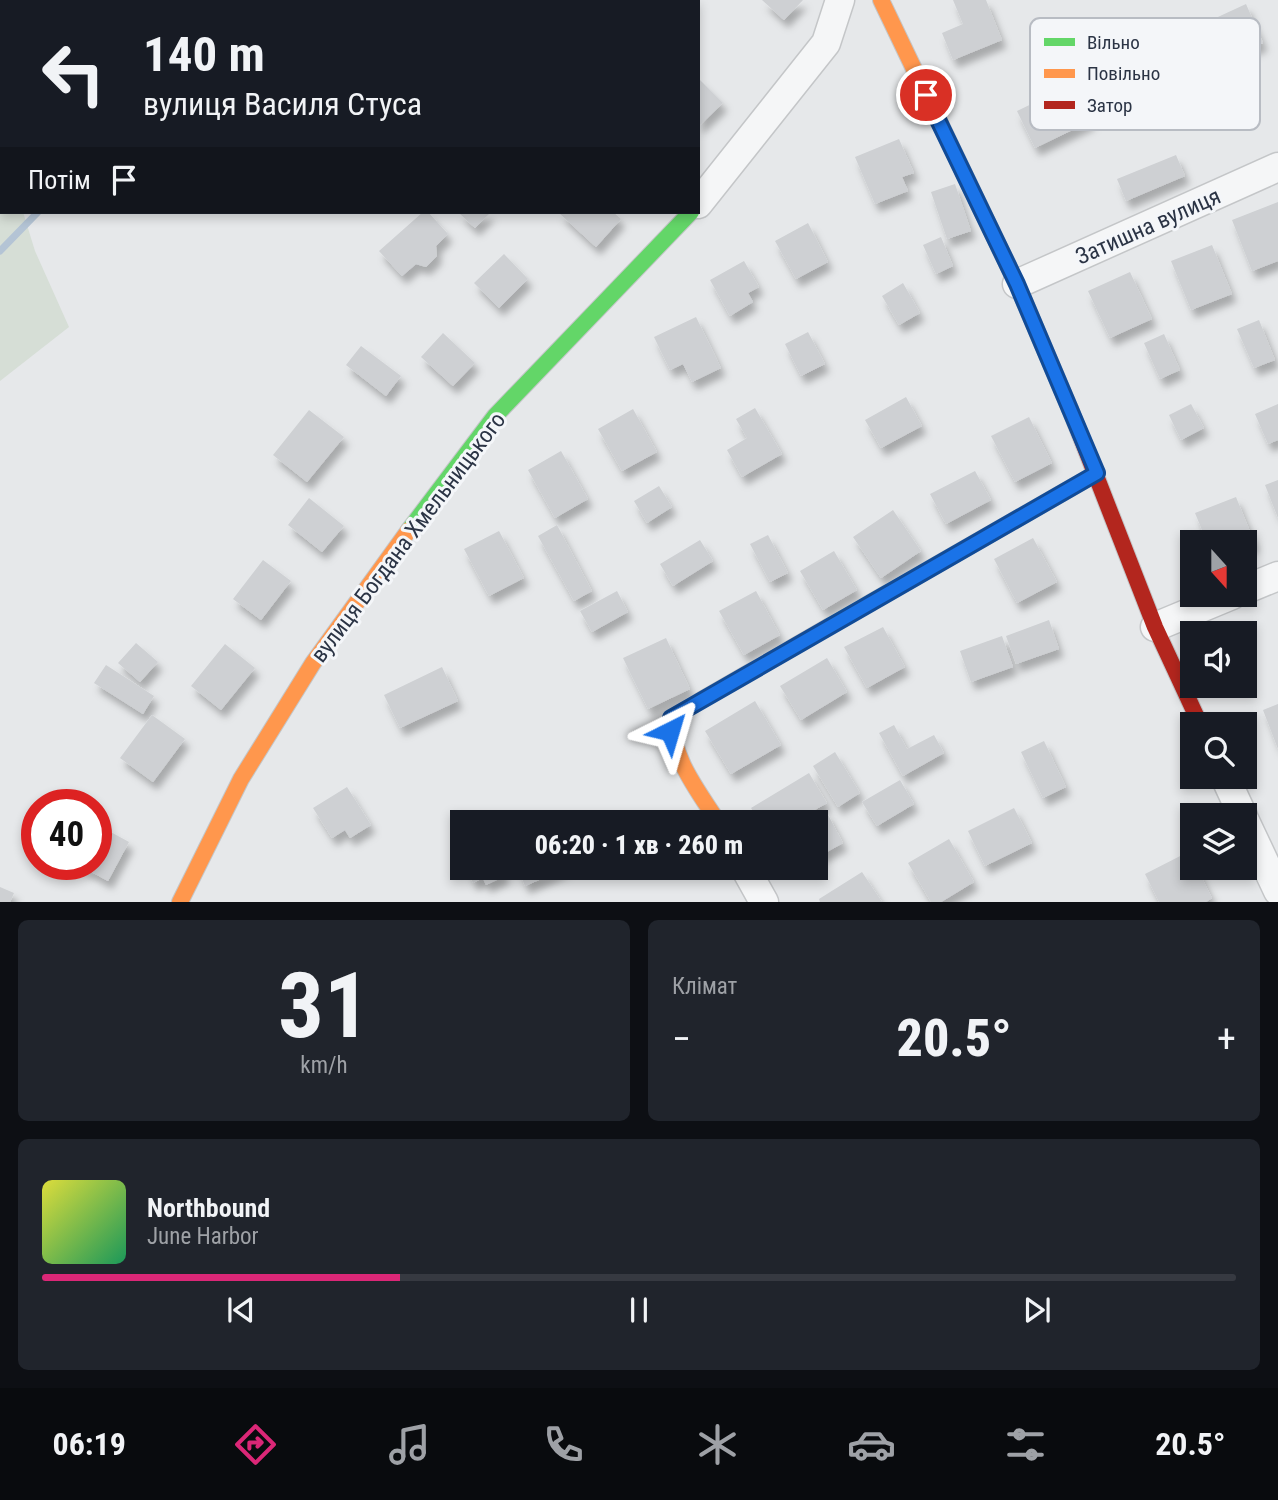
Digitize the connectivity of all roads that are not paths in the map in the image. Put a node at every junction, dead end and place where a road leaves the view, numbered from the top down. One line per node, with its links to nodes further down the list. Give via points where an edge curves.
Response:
1 (840, 0): 4 (street, via 826,43)
2 (881, 0): 6 (street)
3 (1278, 167): 6 (street, Затишна вулиця)
4 (700, 201)
5 (689, 214): 17 (street, вулиця Богдана Хмельницького, via 495,416 403,537 313,663 241,779)
6 (1017, 284): 7 (street)
7 (1097, 473): 11 (street); 13 (street, via 671,718 678,755)
8 (1278, 576): 9 (street)
9 (1257, 585)
10 (1203, 607): 11 (street)
11 (1155, 627): 12 (street)
12 (1194, 712)
13 (711, 810)
14 (1257, 845): 16 (street)
15 (752, 880): 18 (street)
16 (1278, 891)
17 (180, 901)
18 (764, 901)

